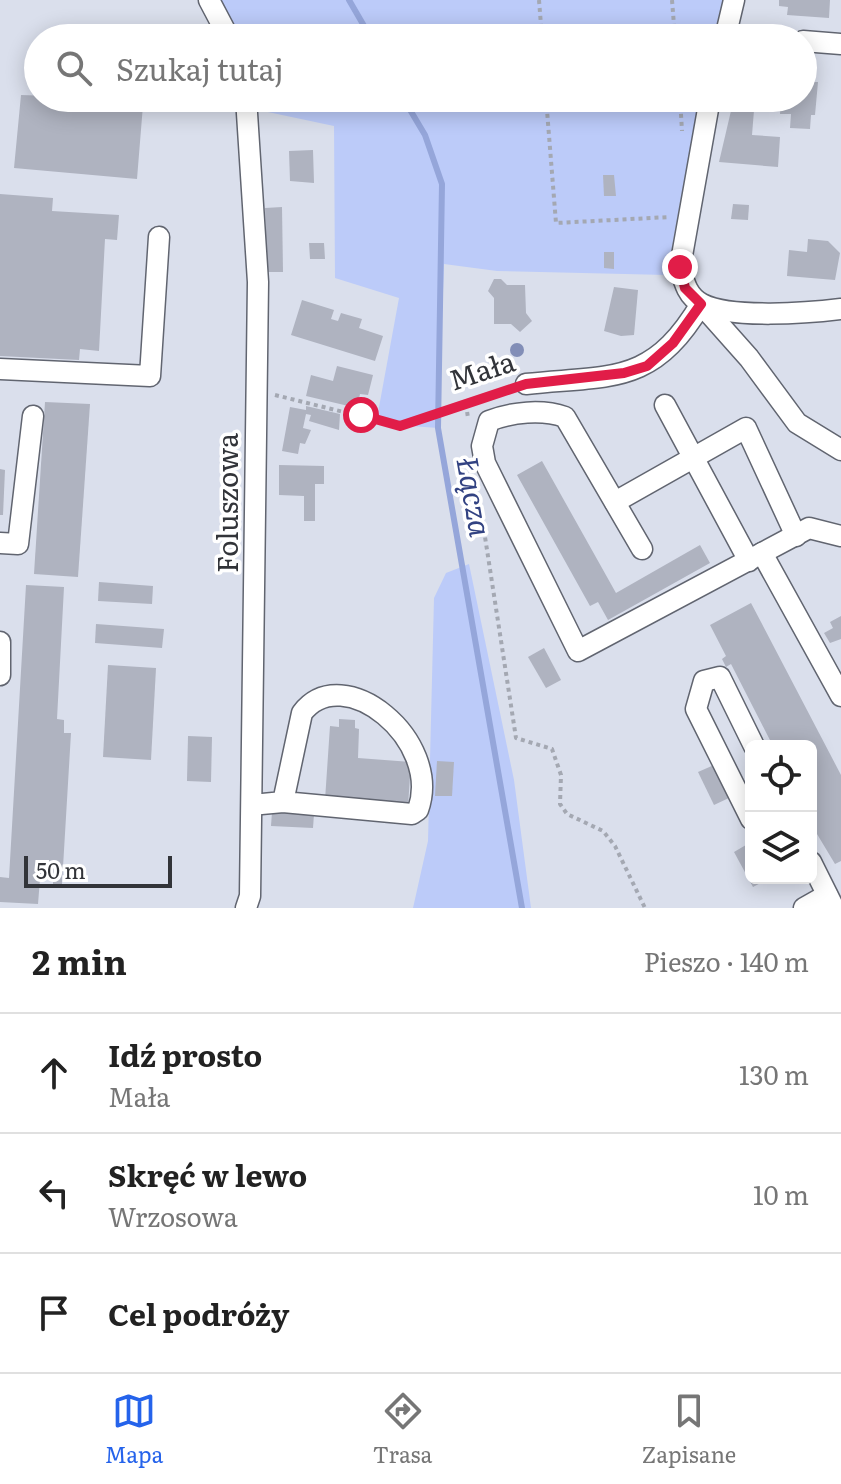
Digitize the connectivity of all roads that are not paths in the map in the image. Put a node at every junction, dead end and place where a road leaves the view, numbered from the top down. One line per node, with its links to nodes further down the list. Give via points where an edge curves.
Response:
1 (209, 0): 3 (street)
2 (734, 0): 4 (street)
3 (222, 24)
4 (728, 24)
5 (817, 42): 6 (street)
6 (841, 44)
7 (247, 112): 29 (street, Foluszowa, via 258,282)
8 (707, 112): 10 (street, via 680,267 685,288)
9 (159, 237): 12 (street, via 150,376)
10 (701, 304): 11 (street, via 803,314); 13 (street, Mała, via 673,343 647,366); 16 (street, via 797,423)
11 (841, 309)
12 (0, 369)
13 (526, 384)
14 (665, 405): 17 (street)
15 (33, 416): 21 (street, via 18,544)
16 (841, 450)
17 (692, 456): 18 (street); 19 (street, via 746,428); 23 (street)
18 (615, 502): 22 (street); 23 (street, via 565,417 551,412 489,421 482,446 489,474 578,651)
19 (796, 536): 20 (street, via 809,528); 23 (street)
20 (841, 536)
21 (0, 543)
22 (642, 549)
23 (756, 557): 26 (street)
24 (0, 642): 25 (street)
25 (0, 675)
26 (841, 696)
27 (751, 740): 30 (street, via 720,677 704,681 696,709)
28 (283, 802): 28 (street, via 412,814 422,800 423,770 402,729 373,706 336,695 323,697 302,713); 29 (street)
29 (252, 805): 33 (street, Foluszowa)
30 (745, 807)
31 (817, 876): 32 (street)
32 (830, 902): 34 (street)
33 (246, 908)
34 (804, 908)

